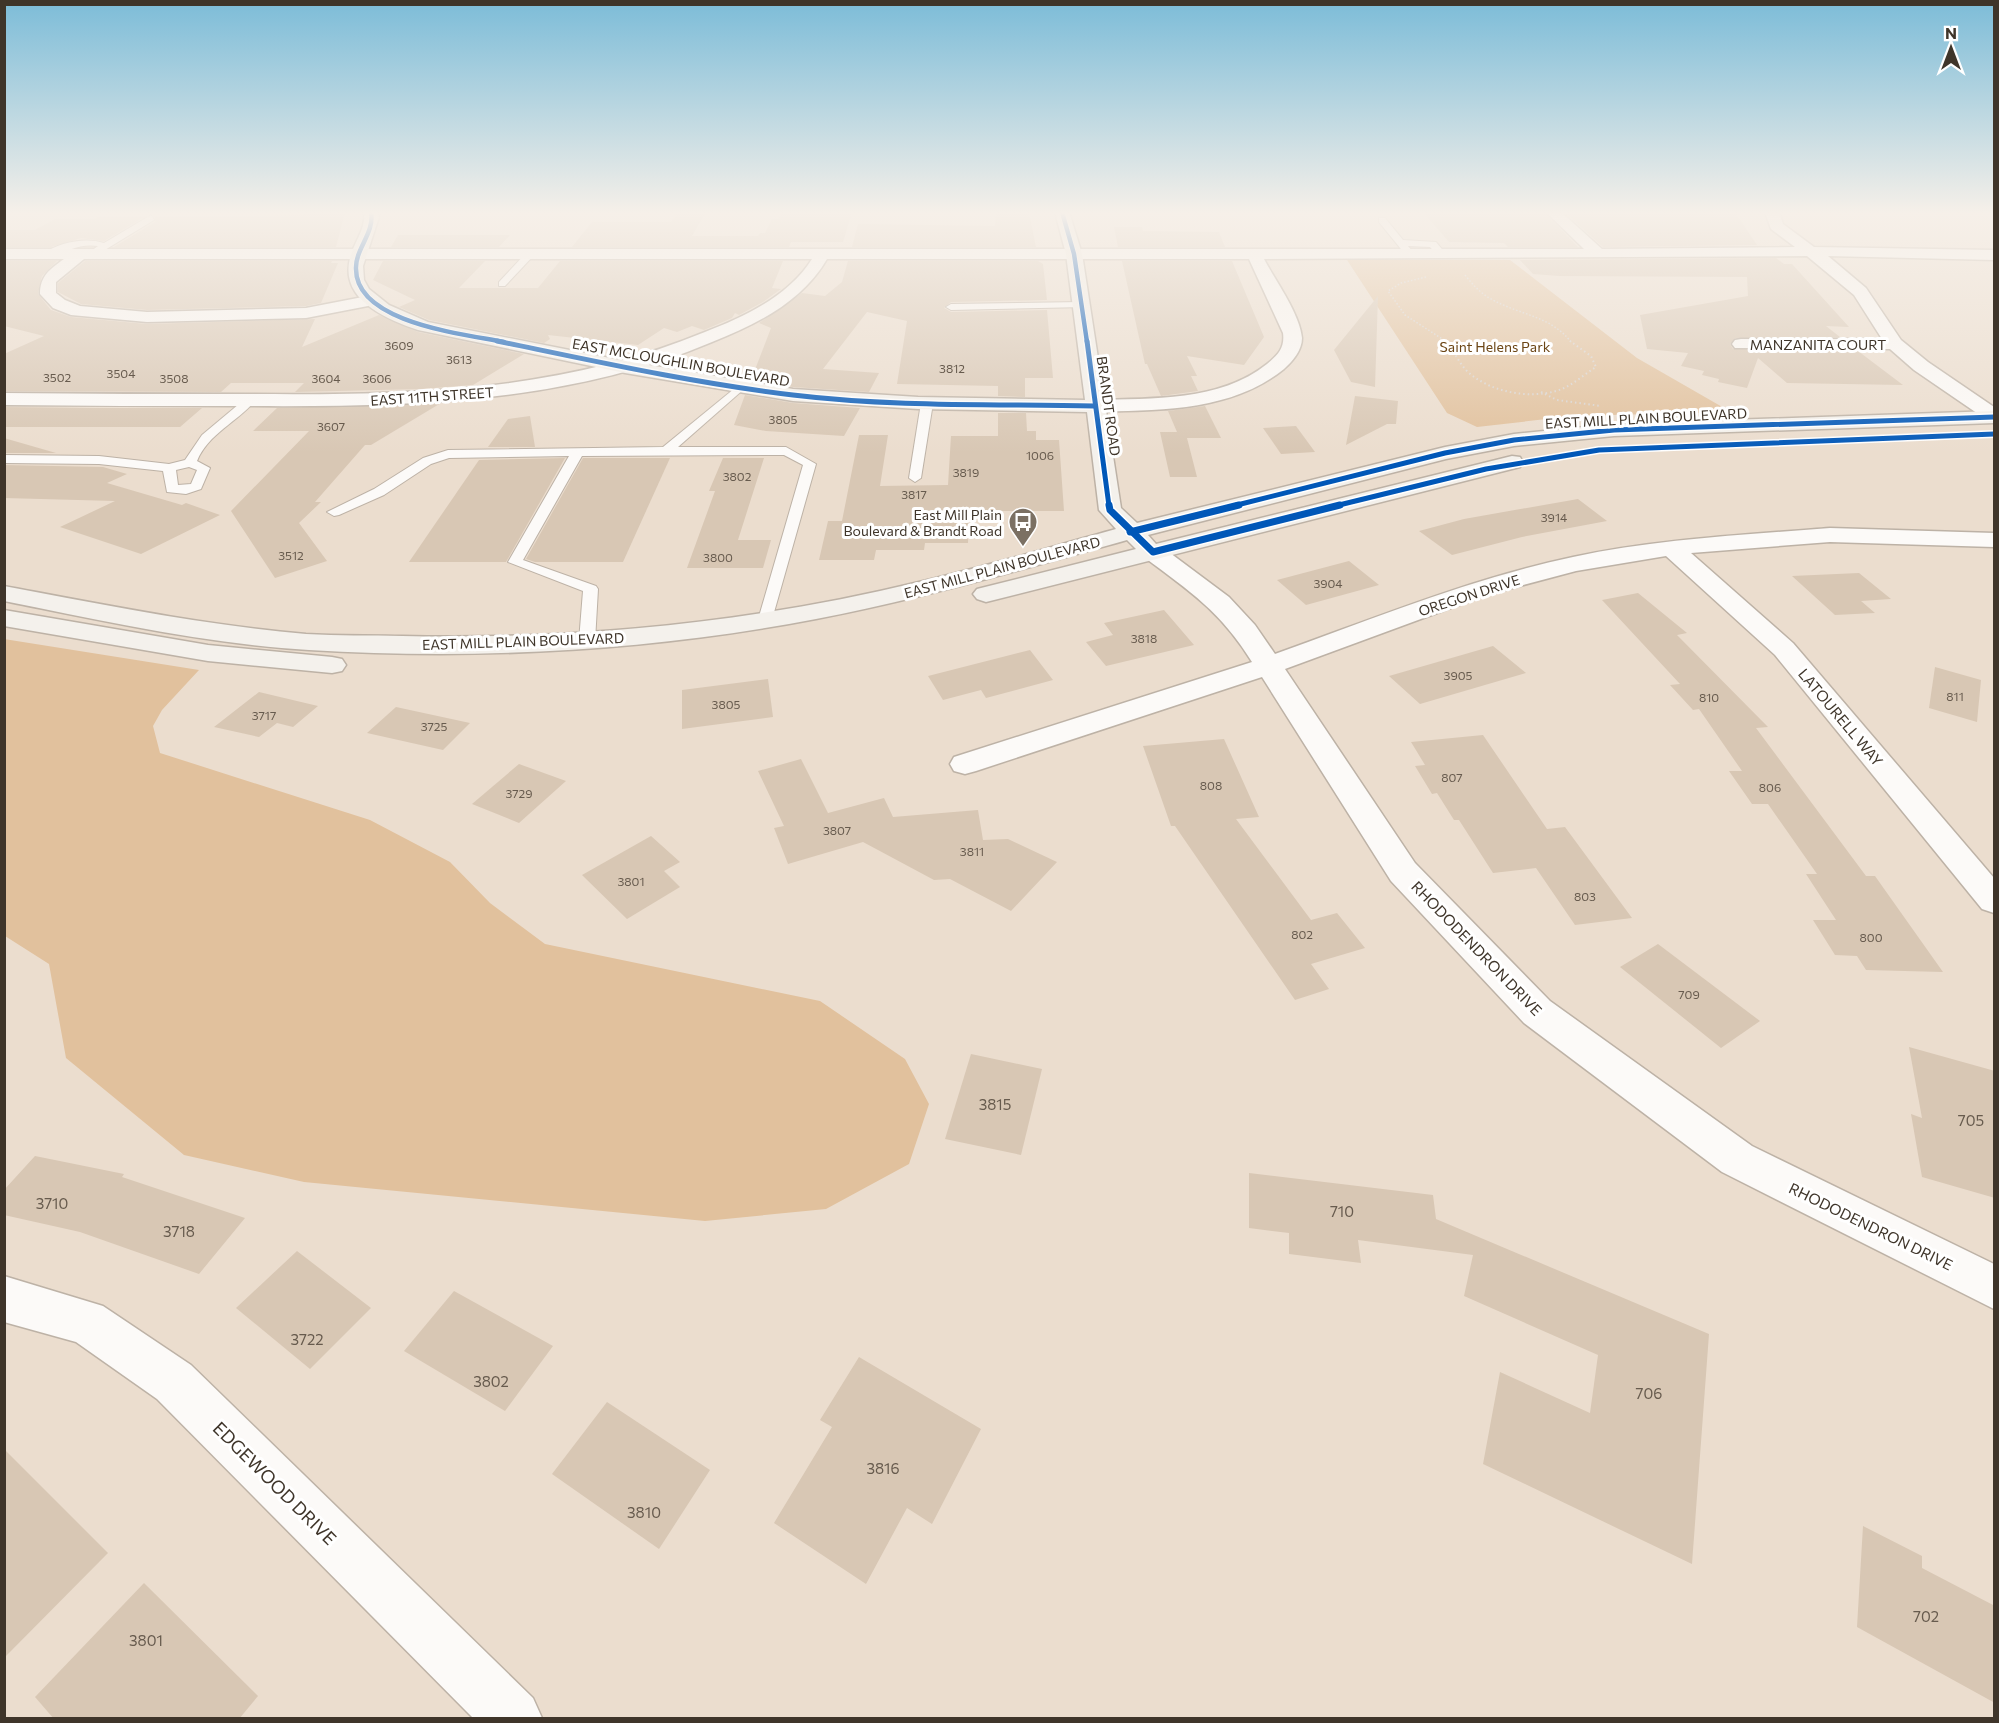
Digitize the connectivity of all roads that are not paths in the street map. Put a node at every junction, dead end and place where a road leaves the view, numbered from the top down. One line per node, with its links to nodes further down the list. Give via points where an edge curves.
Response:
1 (48, 292): 7 (street, via 59,304 77,311 147,317 306,313)
2 (363, 292): 7 (main road)
3 (789, 292): 12 (street, EAST 11TH STREET, via 755,316 698,343)
4 (1080, 292): 8 (main road, BRANDT ROAD)
5 (1272, 292): 17 (street, EAST MCLOUGHLIN BOULEVARD, via 1292,334 1290,352 1250,385 1206,398)
6 (1860, 292): 11 (street)
7 (368, 301): 12 (main road, EAST MCLOUGHLIN BOULEVARD, via 400,319 454,334)
8 (1082, 305): 9 (lane); 17 (main road, BRANDT ROAD)
9 (951, 307)
10 (1741, 344): 11 (street, MANZANITA COURT)
11 (1895, 344): 18 (street)
12 (625, 367): 13 (main road, EAST MCLOUGHLIN BOULEVARD); 15 (street, EAST 11TH STREET, via 512,390 448,397)
13 (740, 387): 16 (main road, EAST MCLOUGHLIN BOULEVARD, via 844,399); 20 (lane)
14 (4, 399): 15 (street, EAST 11TH STREET)
15 (249, 400): 23 (lane, via 206,440)
16 (927, 403): 17 (main road, EAST MCLOUGHLIN BOULEVARD); 25 (lane)
17 (1094, 406): 28 (main road, BRANDT ROAD, via 1110,510)
18 (1995, 416): 28 (main road, EAST MILL PLAIN BOULEVARD, via 1614,430 1514,440 1445,453)
19 (1995, 434): 28 (main road, EAST MILL PLAIN BOULEVARD, via 1599,450 1538,457)
20 (666, 451): 21 (lane); 32 (lane, via 786,452 810,464)
21 (578, 452): 26 (lane, via 448,454 427,461 379,492); 33 (lane, via 515,562 591,589)
22 (4, 459): 24 (lane, via 99,460)
23 (190, 463): 24 (lane); 24 (lane, via 204,468 192,489 172,489)
24 (169, 468)
25 (915, 478)
26 (334, 513)
27 (1995, 540): 29 (street, OREGON DRIVE, via 1830,535)
28 (1141, 542): 31 (main road, EAST MILL PLAIN BOULEVARD, via 1040,581 800,634 578,662 457,667 285,662 151,647); 32 (main road, EAST MILL PLAIN BOULEVARD); 34 (street, RHODODENDRON DRIVE, via 1220,602)
29 (1671, 548): 34 (street, OREGON DRIVE, via 1574,564 1477,590); 36 (street, LATOURELL WAY, via 1784,649)
30 (4, 593): 33 (main road, EAST MILL PLAIN BOULEVARD, via 176,627 308,642 476,646)
31 (4, 618)
32 (766, 620): 33 (main road, EAST MILL PLAIN BOULEVARD)
33 (587, 641)
34 (1270, 665): 35 (street, OREGON DRIVE); 37 (street, RHODODENDRON DRIVE, via 1403,872 1537,1012 1737,1159)
35 (965, 764)
36 (1995, 900)
37 (1995, 1287)
38 (4, 1299): 39 (street, EDGEWOOD DRIVE, via 87,1322 174,1382)
39 (513, 1719)

